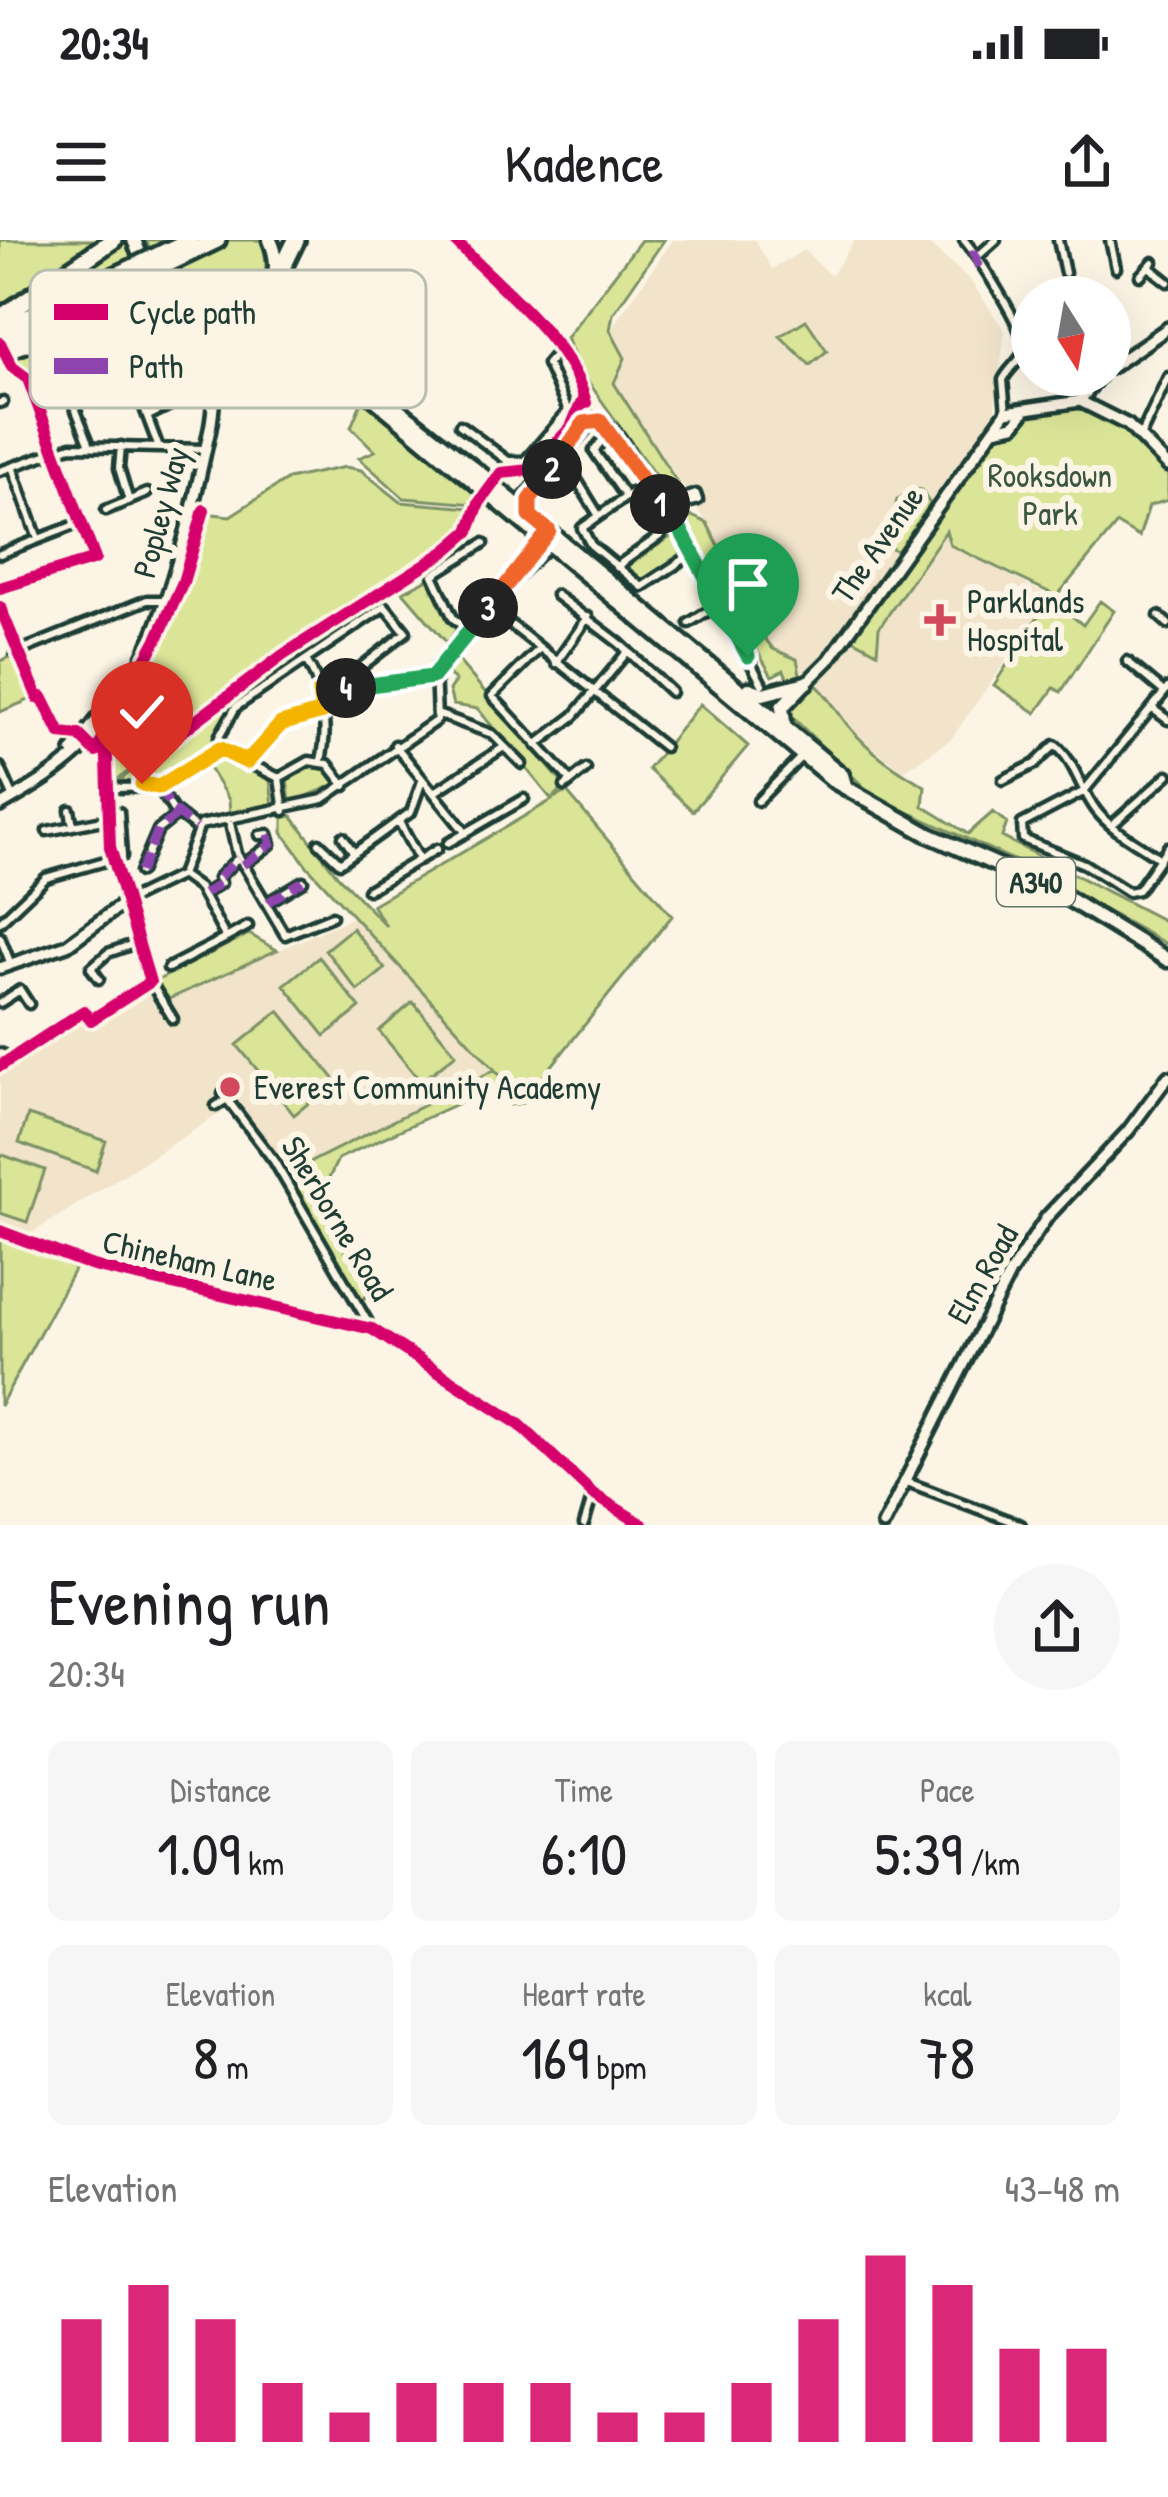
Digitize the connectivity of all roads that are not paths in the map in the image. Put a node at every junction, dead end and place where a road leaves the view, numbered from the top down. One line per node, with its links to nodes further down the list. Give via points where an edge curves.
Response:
1 (112, 240): 16 (highway)
2 (134, 240): 18 (main road)
3 (190, 240): 14 (highway)
4 (217, 240): 14 (highway)
5 (270, 240): 19 (main road)
6 (296, 240): 20 (highway)
7 (454, 240): 33 (street)
8 (964, 240): 13 (street)
9 (996, 240): 13 (street)
10 (1069, 240): 12 (street)
11 (1111, 240): 15 (street)
12 (1059, 241): 21 (street)
13 (977, 257): 27 (street, via 1007,298)
14 (167, 258): 17 (highway, bridge)
15 (1116, 268)
16 (69, 270)
17 (142, 270)
18 (151, 270)
19 (275, 270)
20 (282, 270)
21 (1064, 273)
22 (1139, 276): 23 (street, via 1151,264)
23 (1168, 282)
24 (30, 297): 26 (highway)
25 (30, 317): 30 (highway)
26 (0, 318)
27 (1011, 322)
28 (30, 327): 31 (highway)
29 (1168, 328): 35 (street)
30 (0, 330)
31 (0, 343)
32 (30, 344): 34 (highway)
33 (558, 351): 48 (street, via 582,390); 49 (street, via 547,364 568,411 525,461 508,461)
34 (0, 353)
35 (1131, 354)
36 (1011, 368): 47 (street, via 1003,398)
37 (1168, 376): 51 (street)
38 (1084, 396): 39 (street)
39 (1080, 401): 47 (street, The Avenue); 51 (street)
40 (75, 408): 53 (street)
41 (147, 408): 46 (street)
42 (164, 408): 46 (street)
43 (210, 408): 56 (street, Popley Way)
44 (391, 408): 65 (main road, A340)
45 (400, 408): 65 (main road, A340)
46 (150, 415): 55 (street)
47 (1010, 416): 94 (street, The Avenue)
48 (588, 420): 50 (street); 67 (street, via 609,426)
49 (460, 425)
50 (577, 435): 60 (street); 65 (street)
51 (1141, 435): 57 (street)
52 (600, 443): 69 (street, via 590,452 630,494)
53 (90, 445): 54 (street); 58 (street)
54 (121, 446): 55 (street); 64 (street, via 118,468)
55 (159, 448): 56 (street)
56 (206, 449): 79 (street, Popley Way)
57 (1167, 462)
58 (13, 468): 59 (street); 72 (street)
59 (0, 471)
60 (549, 473): 65 (street); 68 (street, via 530,500)
61 (578, 480): 69 (street)
62 (147, 494): 64 (street)
63 (690, 500): 67 (street)
64 (129, 501): 66 (street)
65 (514, 504): 68 (main road, A340); 73 (main road, A340)
66 (106, 510)
67 (672, 512): 76 (street)
68 (530, 516): 73 (main road, A340)
69 (598, 516): 77 (street, via 582,528)
70 (75, 526): 72 (street)
71 (661, 535): 77 (street)
72 (38, 539): 75 (street)
73 (549, 539): 81 (street); 100 (main road, A340); 100 (main road, A340)
74 (484, 543): 86 (street, via 433,574)
75 (0, 554)
76 (692, 554): 77 (street, via 642,587); 80 (street)
77 (616, 567)
78 (556, 595): 83 (street)
79 (165, 600): 89 (street); 106 (street, Popley Way)
80 (721, 603): 84 (street); 100 (street)
81 (489, 607): 86 (street); 87 (street)
82 (1159, 616): 85 (street)
83 (588, 617): 88 (street); 92 (street)
84 (689, 623)
85 (1168, 624)
86 (468, 631): 93 (street)
87 (538, 650): 92 (street); 108 (street, via 492,692)
88 (628, 651): 97 (street); 98 (street)
89 (15, 653)
90 (305, 660): 95 (street, via 385,606 406,632 359,668); 99 (street); 111 (street, via 236,707)
91 (1127, 661): 96 (street)
92 (556, 663): 97 (street)
93 (432, 677): 95 (street); 103 (street)
94 (806, 682): 100 (main road); 105 (main road, via 782,707)
95 (361, 685): 99 (street)
96 (1166, 690): 101 (street)
97 (593, 692): 107 (street, via 660,744); 108 (street)
98 (671, 692)
99 (319, 693): 102 (street)
100 (759, 698): 105 (main road, A340); 112 (main road, A340, via 760,710)
101 (1153, 709): 104 (street); 126 (street)
102 (322, 712): 113 (street); 114 (street, via 281,724)
103 (440, 715): 109 (street); 110 (street, via 492,734)
104 (1168, 720)
105 (784, 722): 112 (main road, A340)
106 (95, 728): 127 (street, Popley Way); 135 (street, via 108,734)
107 (663, 733)
108 (536, 745): 117 (street, via 568,783)
109 (395, 746): 121 (street); 122 (street)
110 (504, 747): 115 (street); 125 (street)
111 (220, 749): 114 (street); 123 (street)
112 (805, 753): 128 (street); 170 (main road, A340, via 929,835 1054,890)
113 (321, 760): 119 (street); 122 (street)
114 (247, 762): 119 (street)
115 (522, 764)
116 (0, 767): 127 (street)
117 (586, 769)
118 (1168, 775): 139 (street)
119 (279, 778): 132 (street)
120 (1004, 780): 126 (street, via 1054,745)
121 (422, 782): 125 (street); 137 (street)
122 (345, 786): 132 (street)
123 (159, 787): 124 (street); 134 (street)
124 (117, 788)
125 (435, 792): 142 (street)
126 (1083, 792): 139 (street); 153 (street, via 1022,824 1023,839 1084,863 1128,892 1138,890)
127 (14, 798): 130 (street, Popley Way)
128 (758, 801)
129 (522, 803): 142 (street)
130 (0, 806)
131 (70, 810): 138 (street)
132 (284, 811): 136 (street)
133 (118, 812): 145 (street)
134 (178, 814): 140 (street); 157 (street, via 158,830)
135 (108, 819): 138 (street); 146 (street)
136 (229, 819): 140 (street); 156 (street)
137 (399, 822): 151 (street); 154 (street)
138 (73, 826): 141 (street)
139 (1112, 826): 153 (street)
140 (196, 828): 158 (street)
141 (47, 831)
142 (466, 833): 148 (street)
143 (260, 835): 156 (street, via 271,844)
144 (343, 837): 151 (street)
145 (120, 840): 146 (street); 152 (street)
146 (109, 841): 155 (street)
147 (320, 843): 151 (street, via 336,863)
148 (448, 843)
149 (1168, 847): 153 (street)
150 (437, 849): 154 (street)
151 (354, 853)
152 (122, 856)
153 (1157, 857)
154 (419, 859): 160 (street)
155 (112, 860): 162 (street); 165 (street, via 46,878)
156 (241, 861): 161 (street); 163 (street)
157 (140, 872)
158 (181, 875): 161 (street); 162 (street)
159 (303, 881): 163 (street)
160 (374, 890)
161 (203, 894): 168 (street)
162 (127, 901): 169 (street); 171 (street, via 67,944)
163 (268, 902): 164 (street, via 285,935)
164 (332, 916)
165 (0, 922)
166 (248, 926): 168 (street)
167 (0, 937): 171 (street)
168 (226, 938): 172 (street)
169 (139, 942): 173 (street, via 98,961 91,968); 177 (street, via 148,978)
170 (1168, 960)
171 (5, 965)
172 (168, 968)
173 (99, 979)
174 (146, 985): 178 (street, via 92,1019 84,1011)
175 (0, 1003): 176 (street, via 23,988)
176 (29, 1004)
177 (173, 1019)
178 (4, 1056)
179 (1168, 1077): 183 (street, Elm Road, via 1047,1217 1010,1273)
180 (216, 1106): 182 (street, Sherborne Road, via 225,1096 274,1161)
181 (0, 1231): 182 (street, Chineham Lane, via 93,1266)
182 (373, 1329): 184 (street, Sherborne Road, via 520,1425)
183 (904, 1480): 187 (street, Elm Road); 188 (street)
184 (593, 1495): 185 (street); 186 (street, Sherborne Road)
185 (584, 1525)
186 (643, 1525)
187 (884, 1525)
188 (1021, 1525)

